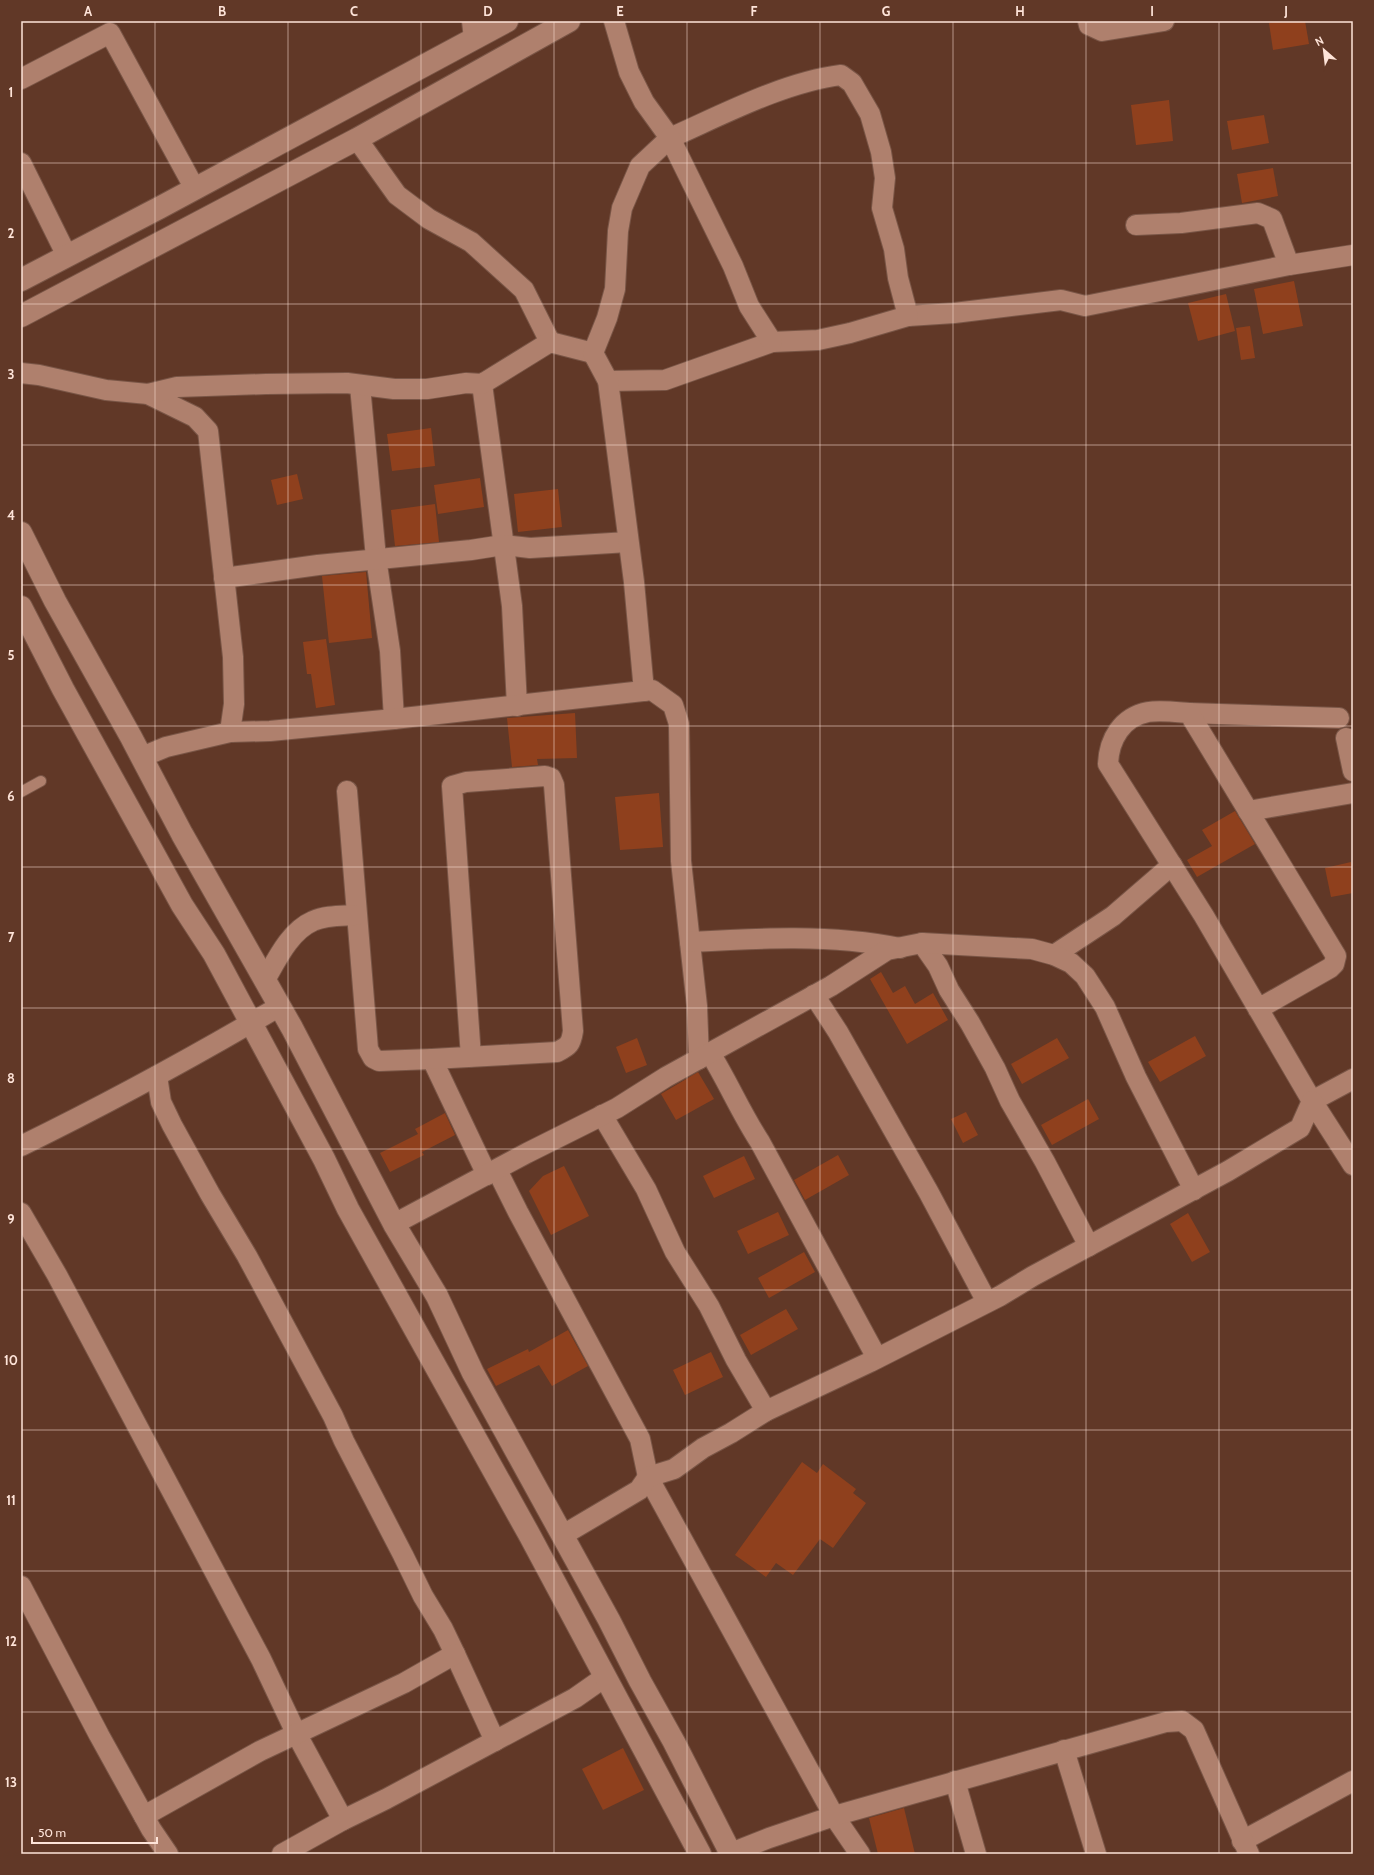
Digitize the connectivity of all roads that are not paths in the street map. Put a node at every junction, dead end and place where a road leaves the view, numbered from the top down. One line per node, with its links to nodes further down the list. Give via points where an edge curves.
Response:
1 (507, 21): 7 (street)
2 (569, 21): 10 (street)
3 (614, 21): 9 (street, via 632,78 644,102)
4 (1088, 21): 5 (street, via 1089,25 1102,31)
5 (1164, 21)
6 (111, 25): 8 (street); 12 (street)
7 (473, 30): 12 (street)
8 (21, 79)
9 (670, 138): 19 (street, via 768,95 825,77 841,75 852,83 870,114 881,152 885,178 882,208 894,249 898,278); 21 (street, via 733,266 748,306); 22 (street, via 640,166 622,208 618,231 615,289)
10 (357, 139): 18 (street); 20 (street, via 397,195 430,219 471,242 524,290)
11 (21, 162): 15 (street)
12 (195, 189): 15 (street)
13 (1136, 225): 16 (street, via 1181,223 1258,213 1272,219)
14 (1353, 255): 16 (street)
15 (66, 256): 17 (street)
16 (1289, 265): 19 (street, via 1085,306 1061,300)
17 (21, 280)
18 (21, 316)
19 (908, 316): 21 (street, via 818,340)
20 (550, 342): 22 (street); 25 (street)
21 (772, 342): 24 (street, via 665,380)
22 (593, 353): 24 (street)
23 (21, 373): 27 (street, via 106,390)
24 (608, 381): 29 (street)
25 (482, 384): 26 (street, via 466,383 426,389); 30 (street)
26 (360, 386): 27 (street, via 347,383 244,384 177,387); 31 (street)
27 (148, 394): 32 (street, via 195,417 208,431)
28 (21, 533): 41 (street, via 55,601)
29 (628, 542): 30 (street, via 530,548); 34 (street)
30 (503, 545): 31 (street); 35 (street, via 512,606)
31 (376, 558): 32 (street); 38 (street, via 390,651)
32 (224, 578): 39 (street, via 233,657 234,704)
33 (21, 607): 58 (street, via 63,689 182,905 214,954)
34 (644, 691): 35 (street); 50 (street, via 652,690 673,705 679,724 681,861)
35 (518, 706): 38 (street)
36 (1188, 713): 37 (street); 47 (street); 48 (street, via 1149,712 1133,716 1123,724 1108,751 1108,764)
37 (1339, 718)
38 (394, 719): 39 (street, via 270,731)
39 (230, 732): 41 (street, via 166,747)
40 (1346, 738): 42 (street)
41 (142, 757): 54 (street, via 182,834)
42 (1353, 771)
43 (41, 781): 45 (lane)
44 (347, 791): 49 (street)
45 (21, 792)
46 (1353, 793): 47 (street)
47 (1248, 811): 57 (street, via 1336,956 1330,968)
48 (1172, 865): 53 (street, via 1113,916); 57 (street)
49 (356, 915): 54 (street, via 326,917 312,921 294,934); 61 (street, via 365,1026 370,1054 379,1061)
50 (690, 942): 52 (street, via 800,938); 59 (street)
51 (922, 943): 52 (street); 53 (street, via 1032,949); 72 (street, via 938,966 949,990 995,1068)
52 (900, 948): 55 (street, via 887,950)
53 (1054, 955): 69 (street, via 1071,963 1085,976 1105,1007 1136,1077)
54 (265, 980): 56 (street)
55 (814, 995): 59 (street); 73 (street, via 838,1032 929,1193)
56 (280, 1006): 58 (street); 71 (street)
57 (1258, 1009): 64 (street)
58 (250, 1024): 62 (street); 80 (street)
59 (705, 1056): 65 (street); 74 (street, via 724,1076 742,1115 760,1142)
60 (471, 1057): 60 (street, via 556,1052 572,1042 554,785 551,778 545,776 466,782 452,786); 61 (street)
61 (432, 1059): 68 (street)
62 (157, 1076): 66 (street); 79 (street, via 161,1102 172,1125 289,1333)
63 (1353, 1079): 64 (street)
64 (1312, 1101): 67 (street); 69 (street, via 1300,1128)
65 (602, 1116): 68 (street); 75 (street, via 646,1189 676,1252 709,1306 736,1360)
66 (21, 1146)
67 (1353, 1165)
68 (492, 1172): 71 (street); 76 (street, via 640,1439)
69 (1194, 1190): 72 (street)
70 (21, 1213): 81 (street, via 57,1275 261,1659)
71 (394, 1224): 77 (street, via 437,1296 473,1373)
72 (1089, 1246): 73 (street)
73 (987, 1302): 74 (street)
74 (878, 1358): 75 (street)
75 (766, 1411): 76 (street, via 703,1448 674,1469)
76 (648, 1478): 77 (street, via 639,1490); 87 (street)
77 (563, 1535): 93 (street)
78 (21, 1586): 86 (street)
79 (455, 1654): 81 (street, via 404,1683); 82 (street)
80 (605, 1677): 82 (street, via 575,1698); 92 (street)
81 (296, 1733): 86 (street); 88 (street)
82 (495, 1741): 88 (street)
83 (1064, 1750): 85 (street); 89 (street, via 1166,1722 1182,1721 1194,1730); 96 (street)
84 (1353, 1780): 89 (street)
85 (955, 1781): 87 (street); 95 (street)
86 (144, 1816): 90 (street)
87 (834, 1816): 93 (street); 94 (street)
88 (343, 1820): 91 (street)
89 (1246, 1848)
90 (168, 1854)
91 (282, 1854)
92 (700, 1854)
93 (731, 1854)
94 (860, 1854)
95 (976, 1854)
96 (1096, 1854)

